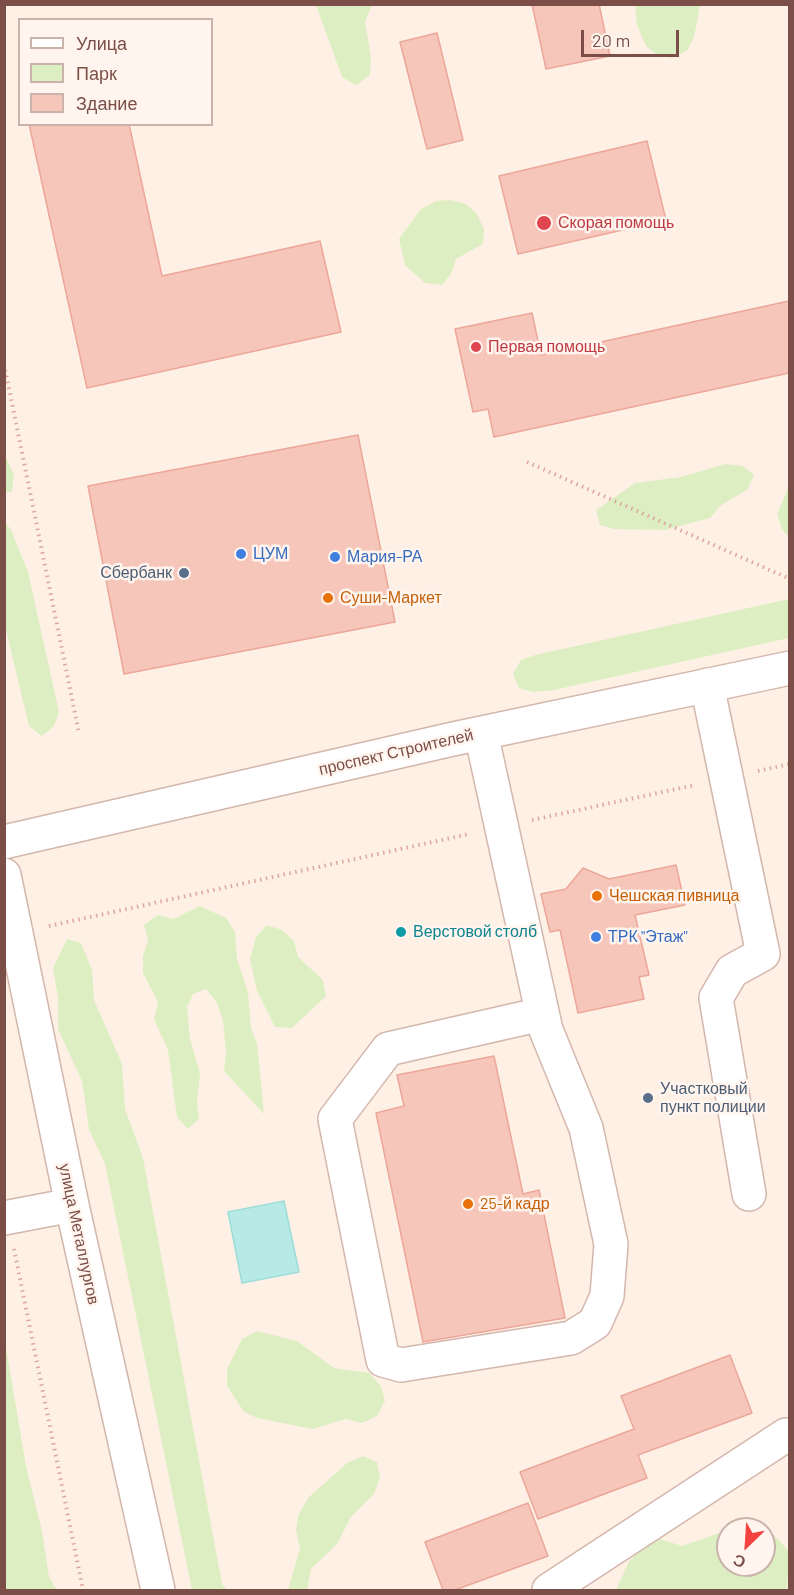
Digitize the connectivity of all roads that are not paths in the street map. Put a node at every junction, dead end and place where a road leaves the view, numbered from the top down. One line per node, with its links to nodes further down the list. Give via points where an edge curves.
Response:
1 (789, 668): 2 (street, проспект Строителей)
2 (707, 685): 3 (street, проспект Строителей); 7 (street, via 763,954 732,971 716,998)
3 (481, 733): 4 (street, проспект Строителей); 6 (street)
4 (4, 842)
5 (4, 875): 8 (street, улица Металлургов)
6 (542, 1014): 6 (street, via 586,1128 611,1244 607,1296 595,1323 571,1338 401,1365 383,1360 335,1119 388,1049)
7 (749, 1194)
8 (72, 1205): 9 (street); 11 (street, улица Металлургов)
9 (6, 1218)
10 (786, 1435): 12 (street)
11 (158, 1590)
12 (549, 1590)

